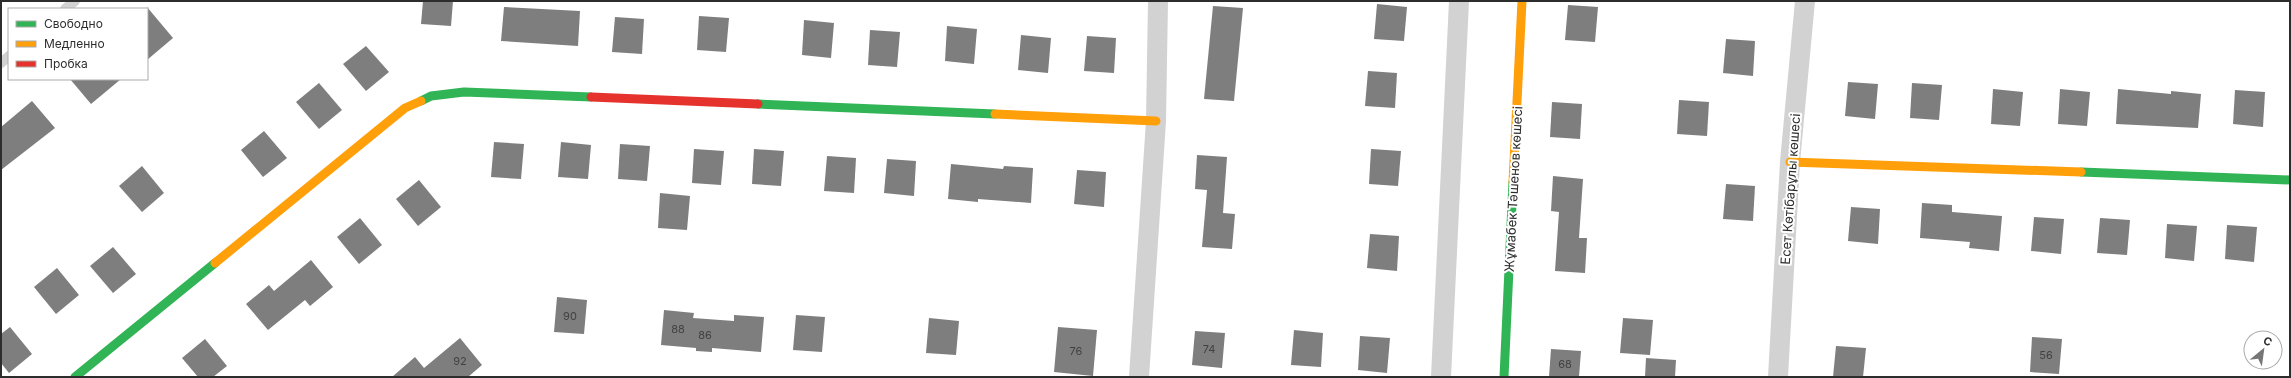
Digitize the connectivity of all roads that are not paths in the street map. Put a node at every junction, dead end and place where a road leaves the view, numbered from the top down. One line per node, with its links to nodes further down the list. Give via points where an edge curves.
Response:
1 (74, 1): 6 (lane)
2 (1158, 1): 7 (street)
3 (1459, 1): 12 (street)
4 (1522, 1): 13 (street, Жұмабек Тәшенов көшесі)
5 (1805, 1): 8 (street, Есет Көтібарұлы көшесі)
6 (66, 8)
7 (1156, 121): 10 (street, via 464,92 431,96 405,108); 11 (street)
8 (1790, 162): 9 (street); 14 (street, Есет Көтібарұлы көшесі)
9 (2290, 180)
10 (75, 377)
11 (1139, 377)
12 (1441, 377)
13 (1504, 377)
14 (1778, 377)

